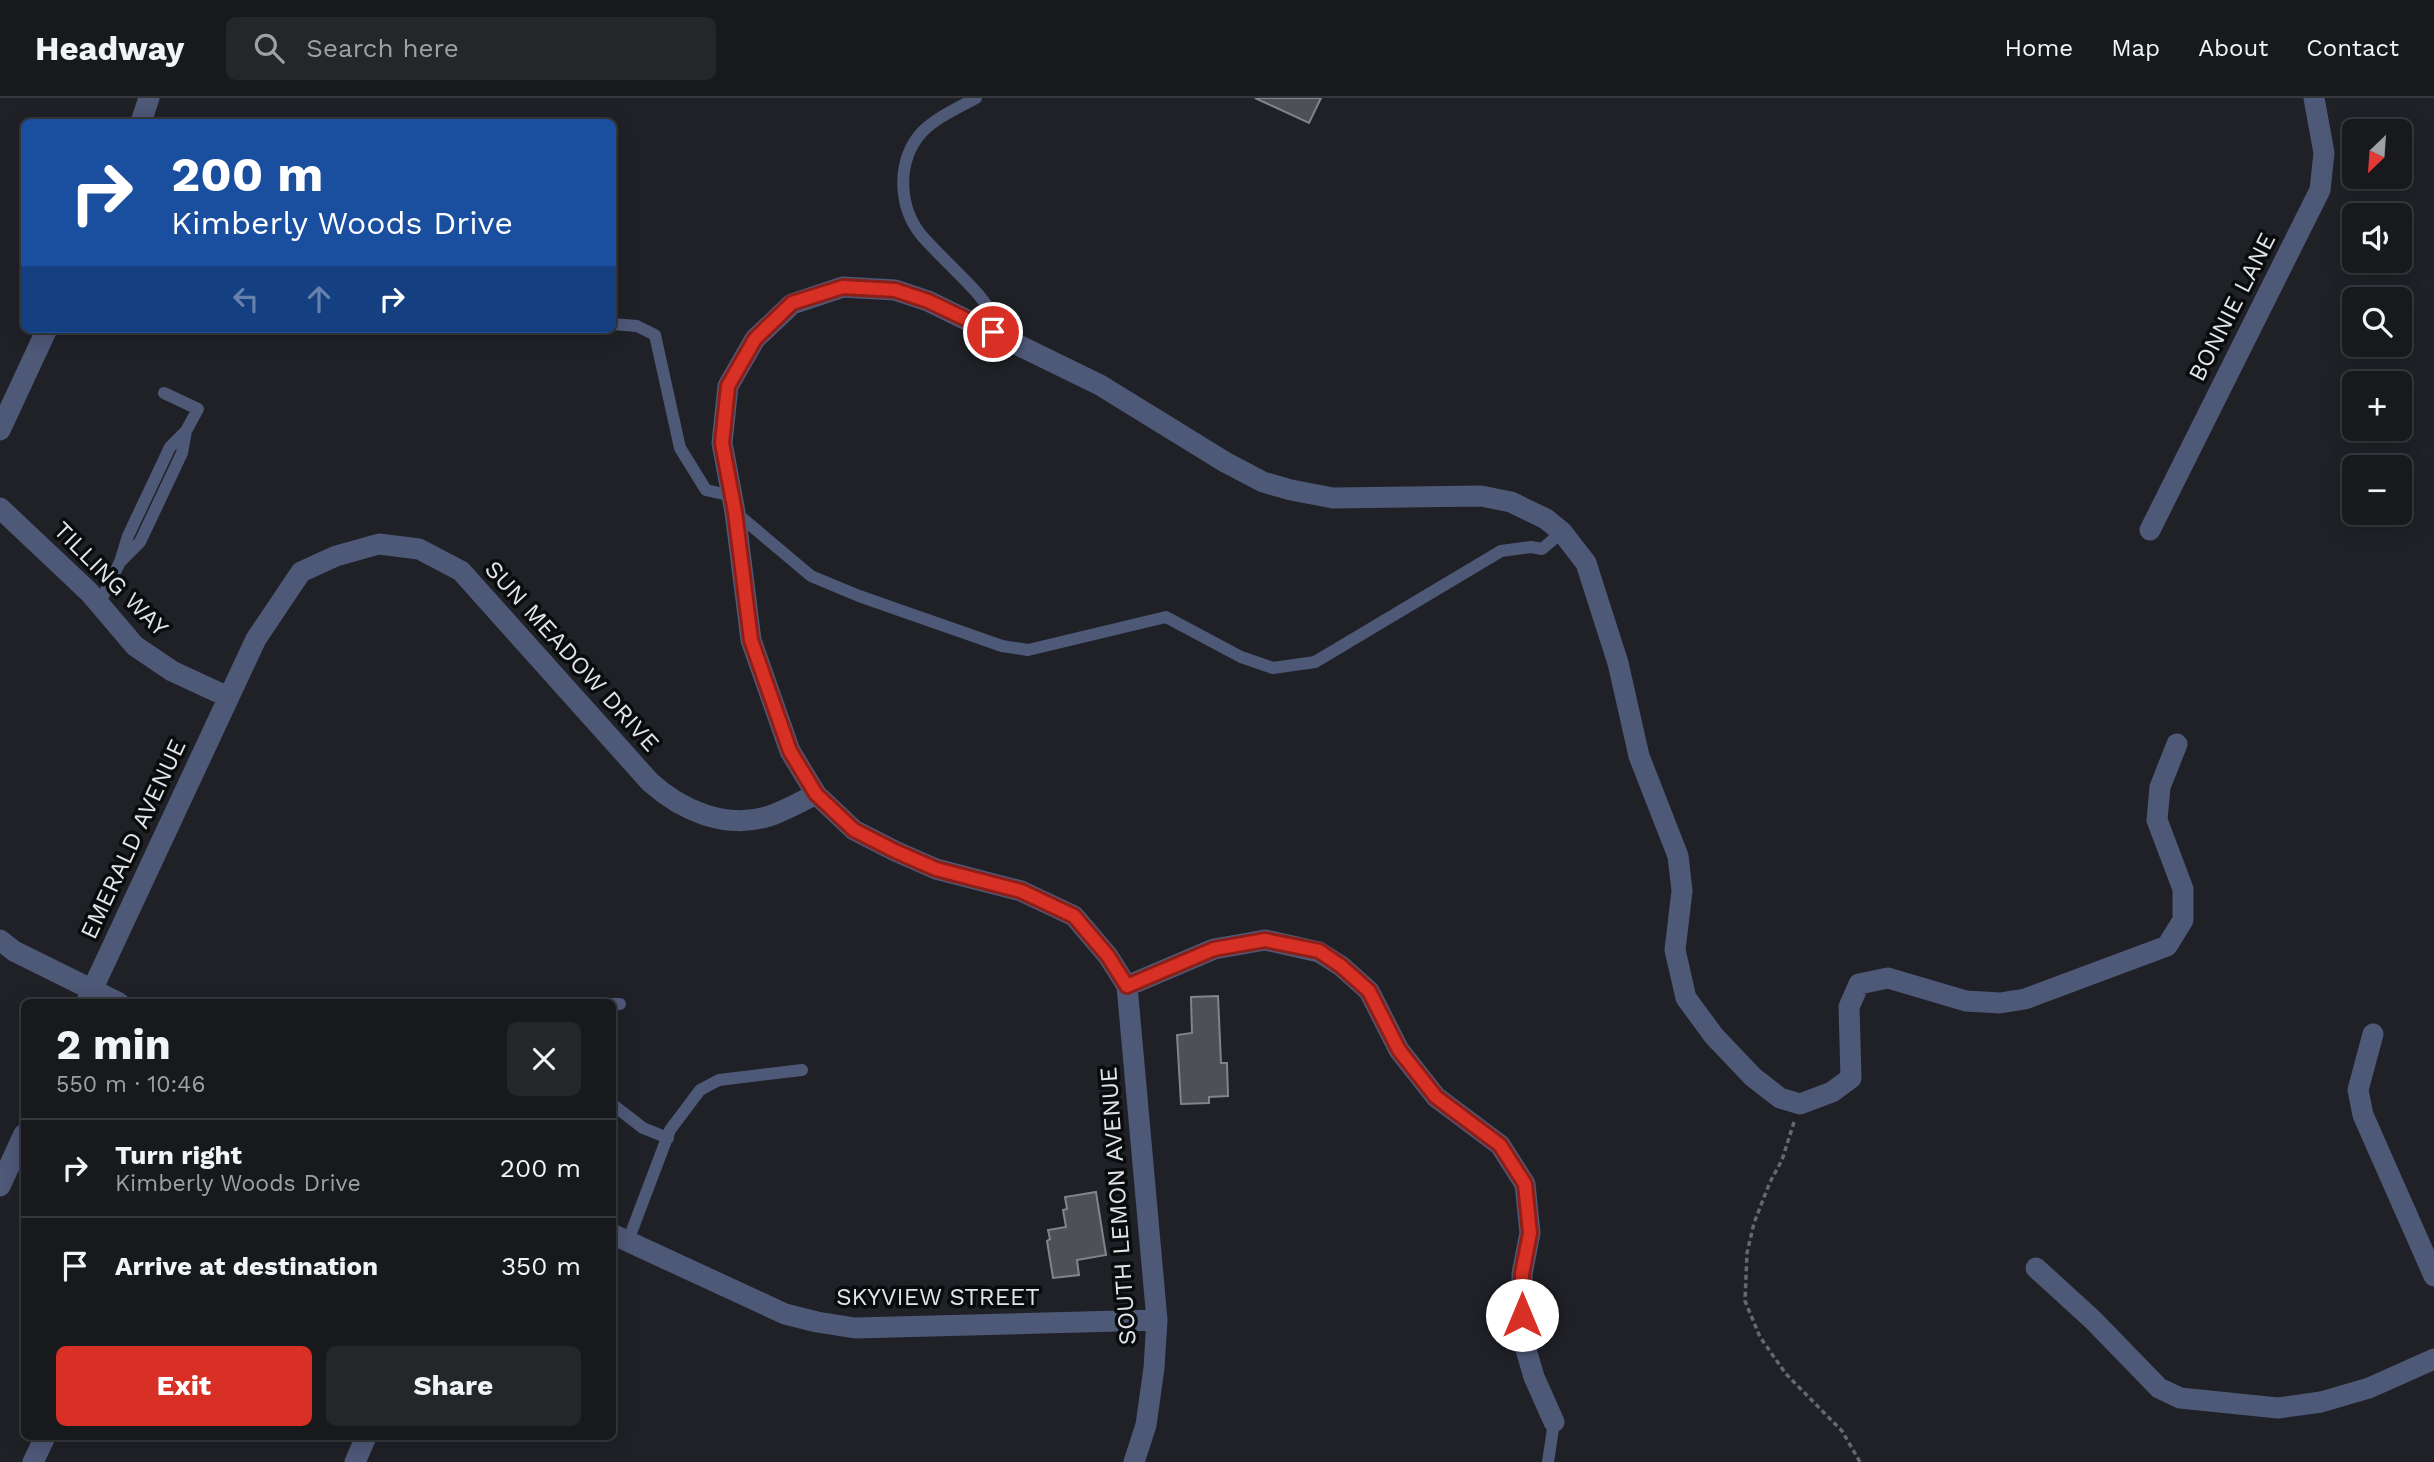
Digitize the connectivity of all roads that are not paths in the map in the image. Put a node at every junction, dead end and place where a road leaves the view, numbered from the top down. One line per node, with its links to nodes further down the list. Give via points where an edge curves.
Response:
1 (149, 98): 4 (street)
2 (976, 98): 7 (lane, via 920,134 903,174 904,197 920,234 978,294)
3 (2314, 98): 12 (street, BONNIE LANE, via 2324,153 2320,190)
4 (142, 119)
5 (616, 324): 10 (lane, via 637,326 655,335 680,448 706,490)
6 (45, 333): 9 (street)
7 (1015, 343): 10 (street, via 895,290 843,287 792,303 755,339 728,386 722,443); 13 (street, via 1100,385 1263,482 1333,498 1492,497 1529,509)
8 (163, 393): 14 (lane, via 198,409 140,542 120,562)
9 (0, 430)
10 (734, 504): 13 (lane, via 811,576 1002,646 1028,650 1166,617 1241,657 1273,668 1315,662 1502,551 1542,549); 17 (street, via 751,640 790,751)
11 (0, 508): 14 (street, TILLING WAY)
12 (2150, 530)
13 (1562, 532): 16 (street, via 1586,563 1618,663 1639,757 1678,856 1682,891 1675,950 1686,998 1713,1036 1780,1098 1800,1104 1832,1092 1851,1078 1849,1007 1859,984 1888,978 1966,1001 2000,1003 2025,999 2167,946 2183,920 2183,889 2157,820 2160,787)
14 (99, 604): 15 (street, TILLING WAY, via 135,646 172,671)
15 (228, 697): 17 (street, SUN MEADOW DRIVE, via 256,639 301,572 379,544 419,548 461,571 650,782 679,805 713,817 749,820 767,817); 20 (street, EMERALD AVENUE)
16 (2177, 744)
17 (816, 794): 19 (street, via 854,830 895,851 936,869 1021,891 1074,916)
18 (0, 940): 20 (street)
19 (1127, 986): 30 (street, SOUTH LEMON AVENUE); 32 (street, via 1214,949 1265,940 1319,951 1369,991 1399,1050 1436,1097 1500,1145 1525,1184 1530,1233 1522,1274 1522,1336)
20 (89, 996)
21 (2373, 1034): 29 (street, via 2358,1090 2363,1115)
22 (802, 1070): 24 (lane, via 719,1080 700,1090)
23 (616, 1107): 24 (lane, via 643,1128)
24 (668, 1138): 27 (lane)
25 (21, 1140): 26 (street)
26 (0, 1186)
27 (620, 1237): 30 (street, SKYVIEW STREET, via 785,1314 855,1328)
28 (2036, 1268): 31 (street, via 2159,1388 2180,1398 2278,1408 2321,1402 2368,1388)
29 (2434, 1276)
30 (1157, 1320): 37 (street, SOUTH LEMON AVENUE, via 1146,1425)
31 (2434, 1359)
32 (1554, 1422): 38 (lane)
33 (44, 1440): 35 (street)
34 (365, 1440): 36 (street)
35 (33, 1462)
36 (355, 1462)
37 (1134, 1462)
38 (1548, 1462)

